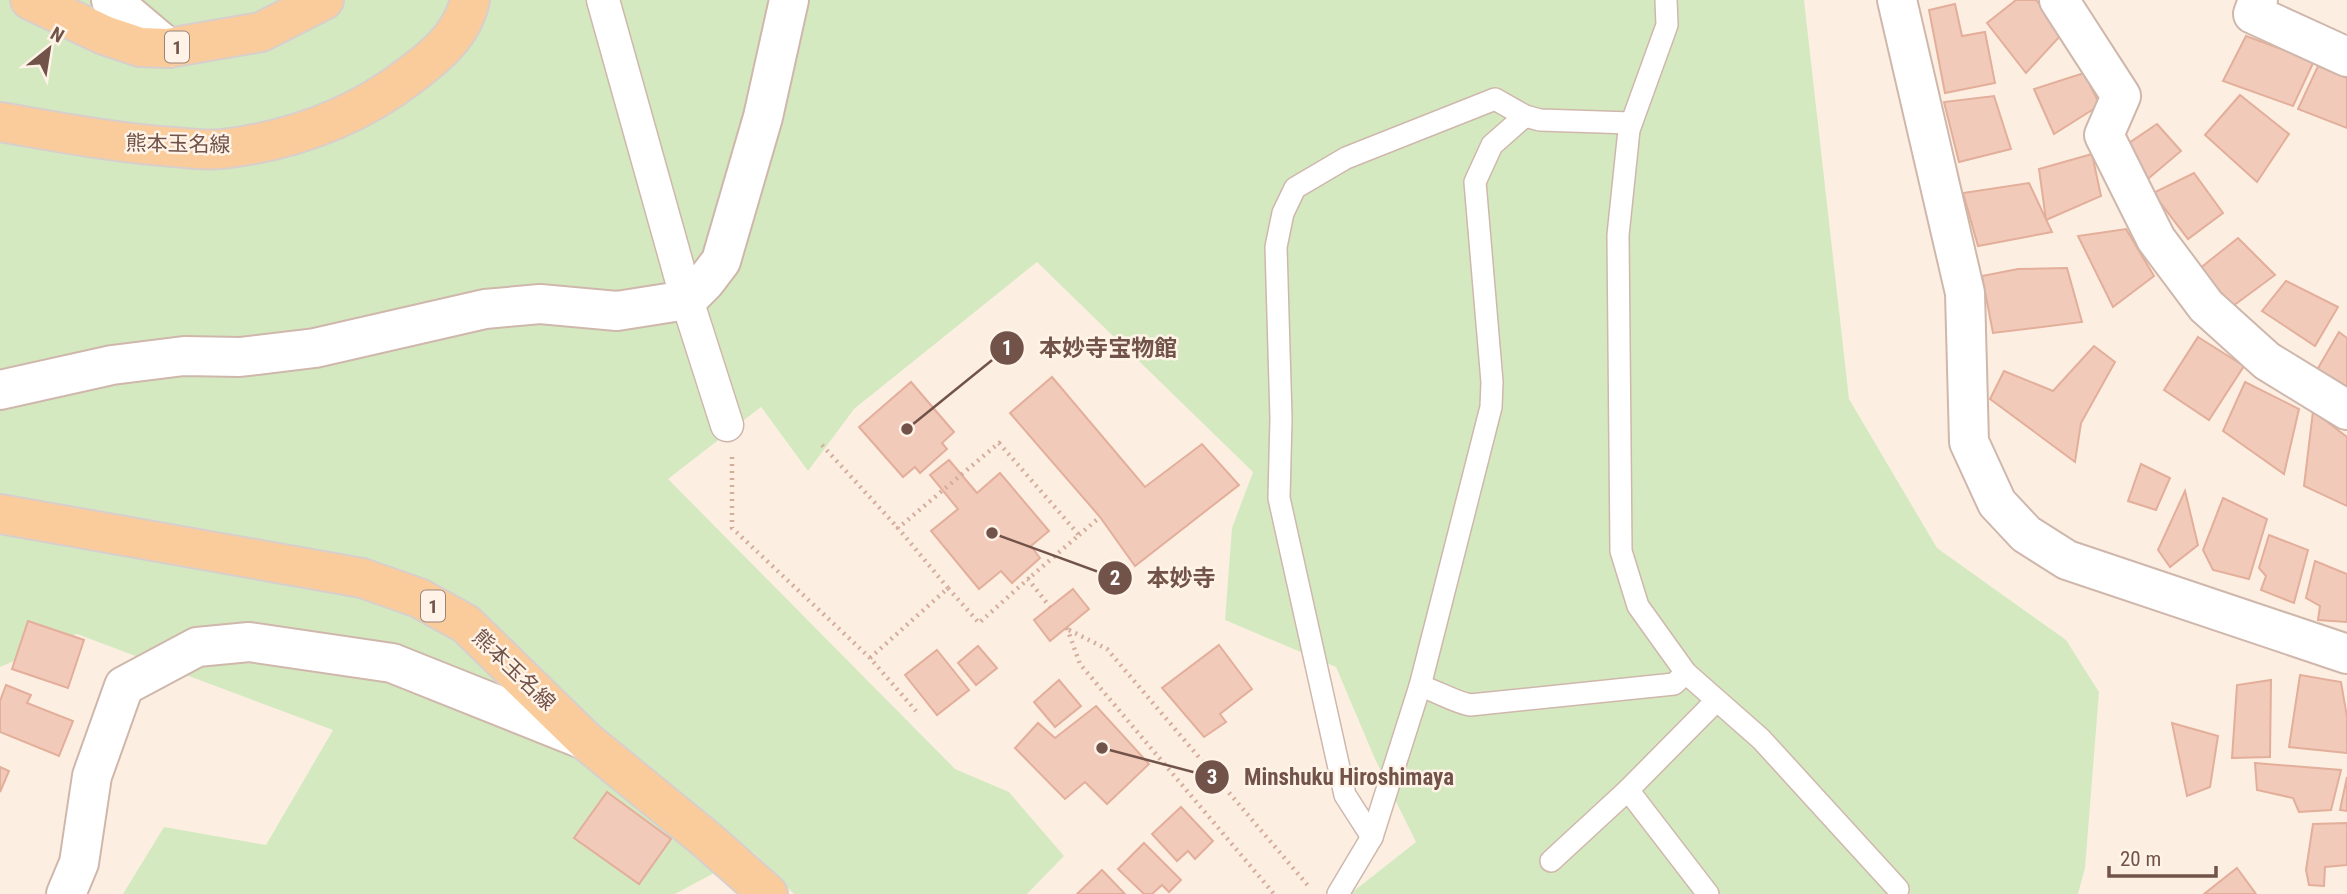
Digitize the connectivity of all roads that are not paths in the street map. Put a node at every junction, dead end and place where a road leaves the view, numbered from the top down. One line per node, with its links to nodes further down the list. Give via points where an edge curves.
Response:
1 (30, 0): 11 (main road, 1, via 104,35 140,47)
2 (111, 0): 11 (street)
3 (324, 0): 11 (main road, 1, via 261,32)
4 (470, 0): 14 (main road, 熊本玉名線, via 466,17 441,52 351,113 296,135 220,150 123,144)
5 (603, 0): 16 (street)
6 (789, 0): 16 (street, via 763,117 721,261)
7 (1665, 0): 15 (lane, via 1667,25)
8 (1897, 0): 21 (street, via 1965,293 1969,442 1997,503 2026,534 2067,560)
9 (2059, 0): 18 (street, via 2121,96 2104,135 2156,239 2206,306 2267,361)
10 (2258, 0): 12 (street, via 2253,13)
11 (168, 48)
12 (2347, 57)
13 (1525, 116): 15 (lane); 23 (lane, via 1492,145 1475,182 1491,407); 27 (lane, via 1496,99 1396,138 1294,188 1283,213 1276,247 1279,498 1345,794)
14 (0, 122)
15 (1631, 123): 22 (lane, via 1618,235 1621,551 1638,606)
16 (687, 300): 17 (street, via 617,311 540,304 485,309 315,348 112,365); 19 (street)
17 (0, 390)
18 (2347, 410)
19 (727, 425)
20 (0, 514): 25 (main road, 熊本玉名線 / 1, via 362,578 419,598 466,624)
21 (2347, 654)
22 (1686, 673): 23 (lane, via 1674,684 1470,705); 24 (lane)
23 (1420, 686): 27 (lane)
24 (1716, 701): 26 (lane); 29 (lane, via 1761,739)
25 (586, 741): 30 (street, via 392,663 249,642 197,647 124,686 92,776 79,863); 31 (main road, 熊本玉名線 / 1)
26 (1628, 790): 28 (lane); 33 (lane)
27 (1372, 837): 32 (lane)
28 (1551, 860)
29 (1898, 889)
30 (66, 894)
31 (768, 894)
32 (1338, 894)
33 (1708, 894)

